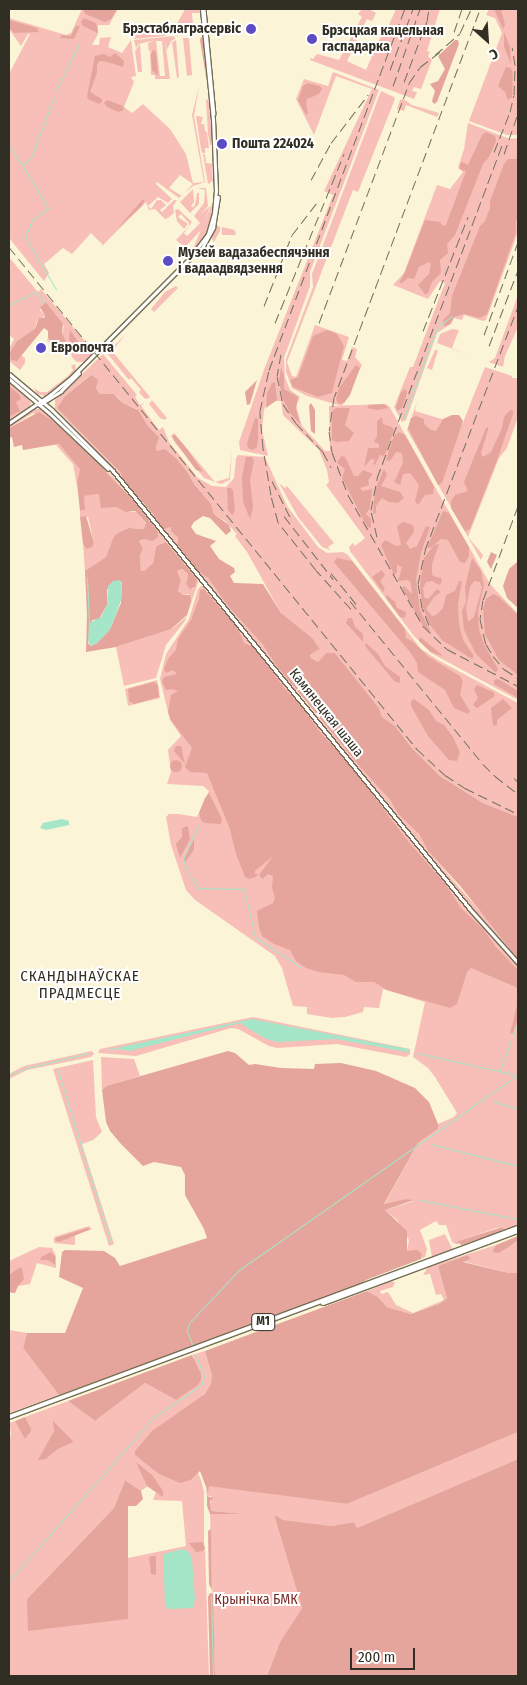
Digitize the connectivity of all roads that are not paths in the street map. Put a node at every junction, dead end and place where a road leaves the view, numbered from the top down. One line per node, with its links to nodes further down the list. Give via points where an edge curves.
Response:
1 (203, 9): 4 (main road, via 216,187 210,229 192,257 68,380)
2 (9, 374): 4 (main road, Камянецкая шаша)
3 (9, 379): 4 (main road, Камянецкая шаша)
4 (41, 402): 5 (main road); 6 (main road, Камянецкая шаша, via 116,476)
5 (9, 423)
6 (518, 964)
7 (518, 1230): 8 (highway, М1)
8 (9, 1418)

